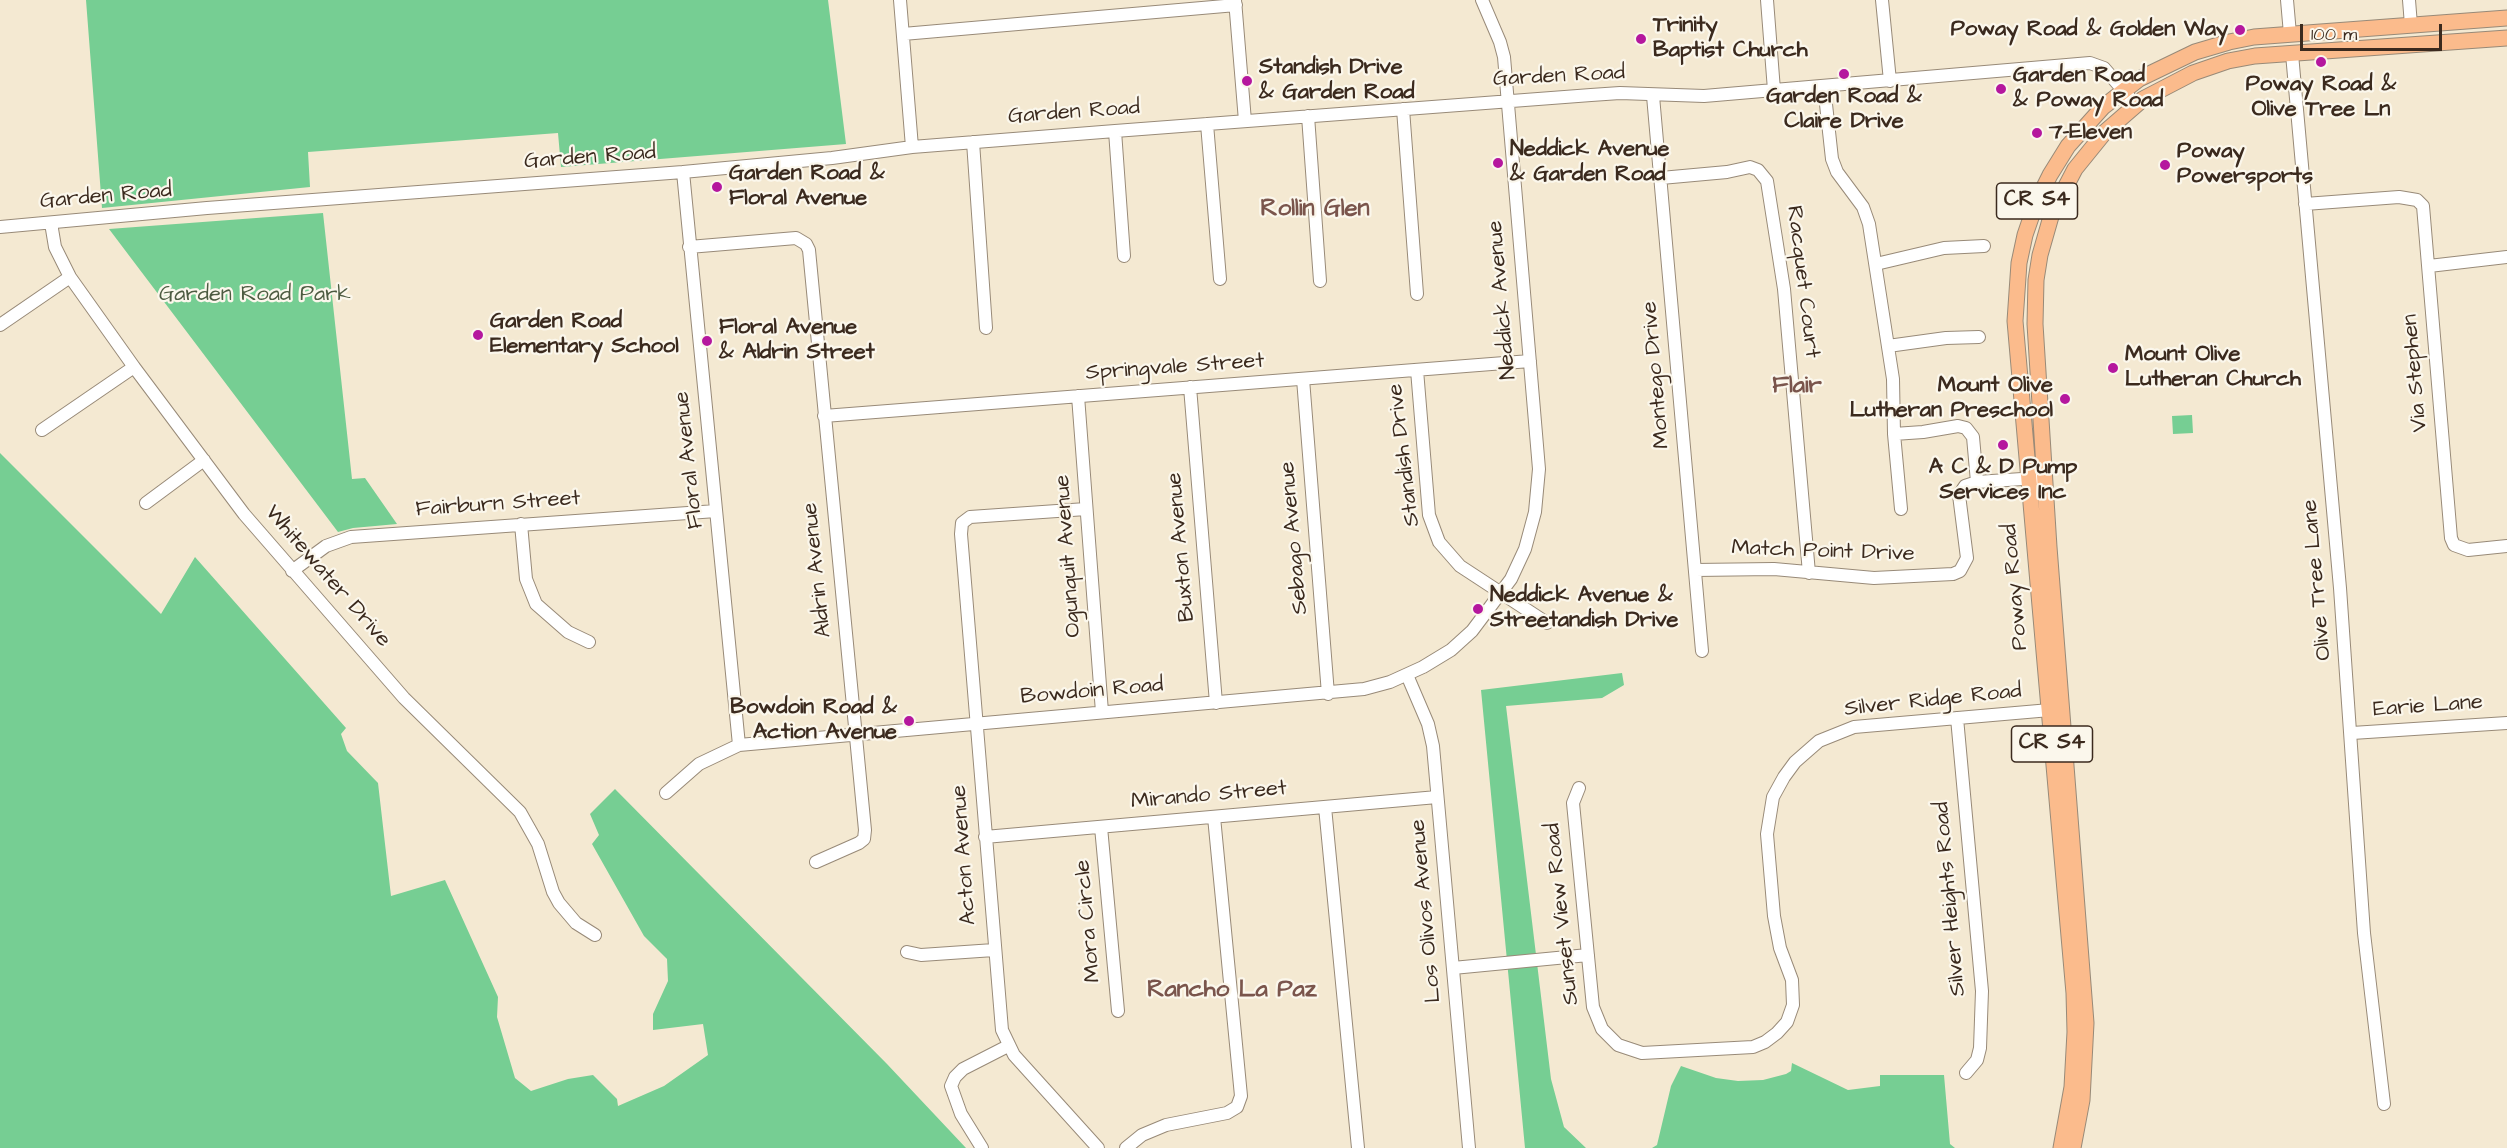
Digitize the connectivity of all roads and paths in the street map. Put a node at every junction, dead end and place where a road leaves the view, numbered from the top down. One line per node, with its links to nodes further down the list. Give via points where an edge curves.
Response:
1 (900, 0): 10 (street)
2 (1482, 0): 20 (street, Neddick Avenue, via 1502,49)
3 (1767, 0): 17 (street)
4 (1882, 0): 15 (street)
5 (2287, 0): 11 (street)
6 (2409, 0): 9 (street)
7 (1236, 3): 10 (street); 24 (street)
8 (2507, 18): 9 (main road, Poway Road / CR S4)
9 (2411, 25): 11 (main road, Poway Road / CR S4); 13 (main road, via 2397,34 2301,42)
10 (903, 34): 28 (street)
11 (2290, 34): 14 (main road, via 2286,45 2213,58); 18 (main road, Poway Road / CR S4, via 2205,48 2166,64)
12 (2507, 38): 13 (main road, Poway Road / CR S4)
13 (2292, 54): 14 (main road, Poway Road / CR S4, via 2228,61); 31 (street, Olive Tree Lane)
14 (2193, 73): 21 (main road, Poway Road / CR S4)
15 (1890, 81): 16 (street, Garden Road); 18 (street, Garden Road, via 2090,63 2104,68)
16 (1824, 86): 17 (street, Garden Road); 38 (street, via 1832,159 1866,215)
17 (1774, 90): 19 (street, Garden Road)
18 (2123, 91): 21 (street, Garden Road); 58 (main road, Poway Road / CR S4, via 2084,126 2060,158 2036,203 2023,242 2015,321)
19 (1653, 96): 20 (street, Garden Road, via 1620,93); 30 (street, Montego Drive)
20 (1508, 101): 22 (street, Garden Road); 48 (street, Neddick Avenue)
21 (2135, 104): 58 (main road, Poway Road / CR S4, via 2083,157 2058,199 2044,238 2035,308)
22 (1402, 109): 23 (street, Garden Road); 43 (street)
23 (1308, 116): 24 (street, Garden Road); 42 (street)
24 (1245, 121): 25 (street, Garden Road)
25 (1207, 124): 26 (street, Garden Road); 41 (street)
26 (1115, 131): 27 (street, Garden Road); 36 (street)
27 (973, 142): 28 (street, Garden Road); 45 (street)
28 (912, 147): 29 (street, Garden Road)
29 (683, 172): 32 (street, Garden Road); 35 (street, Floral Avenue)
30 (1661, 177): 66 (street, Montego Drive); 68 (street, Racquet Court, via 1750,167 1767,181 1782,264)
31 (2305, 204): 39 (street, Via Stephen, via 2399,197 2417,200 2423,206); 81 (street, Olive Tree Lane)
32 (51, 223): 33 (street, Garden Road); 40 (street, Whitewater Drive, via 55,247)
33 (0, 227)
34 (1984, 246): 38 (street, via 1944,248)
35 (689, 247): 54 (street, Aldrin Avenue, via 795,238 806,244); 63 (street, Floral Avenue)
36 (1124, 256)
37 (2507, 257): 39 (street)
38 (1876, 264): 47 (street)
39 (2429, 266): 65 (street, Via Stephen, via 2451,538 2454,545 2468,549)
40 (70, 277): 44 (street); 49 (street, Whitewater Drive)
41 (1220, 279)
42 (1320, 281)
43 (1417, 294)
44 (0, 325)
45 (986, 328)
46 (1979, 337): 47 (street)
47 (1888, 346): 56 (street)
48 (1530, 361): 50 (street, Springvale Street); 69 (street, Neddick Avenue, via 1539,469 1537,500 1525,549)
49 (134, 367): 55 (street); 57 (street, Whitewater Drive)
50 (1417, 370): 51 (street, Springvale Street); 69 (street, Standish Drive, via 1433,529 1460,566)
51 (1303, 379): 52 (street, Springvale Street); 74 (street, Sebago Avenue)
52 (1190, 387): 53 (street, Springvale Street); 75 (street, Buxton Avenue)
53 (1078, 396): 54 (street, Springvale Street); 61 (street, Ogunquit Avenue)
54 (824, 416): 82 (street, Aldrin Avenue)
55 (42, 429)
56 (1894, 434): 59 (street, via 1966,428 1973,437); 62 (street)
57 (204, 460): 60 (street); 67 (street, Whitewater Drive)
58 (2036, 478): 59 (street); 76 (main road, Poway Road / CR S4)
59 (1977, 482): 68 (street, Match Point Drive, via 1965,486 1959,495 1967,558 1960,571 1874,578)
60 (146, 504)
61 (1086, 509): 77 (street, Ogunquit Avenue); 79 (street, Acton Avenue, via 980,516 962,523)
62 (1901, 509)
63 (716, 511): 64 (street, Fairburn Street); 83 (street, Floral Avenue)
64 (521, 524): 67 (street, Fairburn Street, via 351,537 326,546); 71 (street, via 526,579 536,604 568,632)
65 (2507, 546)
66 (1695, 570): 68 (street, Match Point Drive, via 1757,568); 72 (street, Montego Drive)
67 (292, 571): 92 (street, Whitewater Drive, via 404,698 520,812 538,844 559,903 576,923)
68 (1809, 573)
69 (1502, 593): 70 (street, Standish Drive); 73 (street, Bowdoin Road, via 1462,642)
70 (1547, 624)
71 (589, 642)
72 (1702, 651)
73 (1407, 675): 74 (street, Bowdoin Road, via 1371,688); 86 (street, Los Olivos Avenue, via 1431,735)
74 (1328, 694): 75 (street, Bowdoin Road)
75 (1216, 703): 77 (street, Bowdoin Road)
76 (2056, 710): 78 (street, Silver Ridge Road); 107 (main road, Poway Road / CR S4, via 2075,1014 2072,1087); 108 (main road, Poway Road / CR S4, via 2086,1023 2082,1100)
77 (1102, 712): 79 (street, Bowdoin Road)
78 (1957, 718): 99 (street, Silver Ridge Road, via 1854,727 1838,732 1810,748 1784,777 1769,811 1767,844 1774,916 1792,980 1793,1005 1777,1033 1760,1045); 100 (street, Silver Heights Road, via 1982,991 1980,1048 1977,1060)
79 (976, 723): 82 (street, Bowdoin Road); 90 (street, Acton Avenue)
80 (2507, 723): 81 (street, Earie Lane)
81 (2352, 733): 101 (street, Olive Tree Lane, via 2365,942)
82 (855, 734): 83 (street, Bowdoin Road); 91 (street, Aldrin Avenue, via 864,839)
83 (739, 745): 85 (street, Bowdoin Road, via 699,764)
84 (1579, 788): 95 (street, Sunset View Road, via 1573,803)
85 (666, 793)
86 (1437, 797): 87 (street, Mirando Street); 96 (street, Los Olivos Avenue)
87 (1325, 807): 88 (street, Mirando Street); 105 (street)
88 (1214, 817): 89 (street, Mirando Street); 104 (street, via 1241,1096 1237,1107 1227,1113 1166,1125 1142,1135)
89 (1101, 827): 90 (street, Mirando Street); 97 (street, Mora Circle)
90 (985, 837): 93 (street, Acton Avenue)
91 (816, 862)
92 (596, 935)
93 (994, 950): 94 (street, via 921,955); 98 (street, Acton Avenue, via 999,1015)
94 (907, 952)
95 (1588, 955): 96 (street); 99 (street, Sunset View Road, via 1595,1014 1605,1034 1618,1045 1642,1053)
96 (1453, 968): 106 (street, Los Olivos Avenue)
97 (1119, 1011)
98 (1008, 1046): 102 (street, via 963,1069 951,1086 961,1114); 103 (street, Acton Avenue)
99 (1744, 1048)
100 (1966, 1073)
101 (2384, 1104)
102 (982, 1148)
103 (1098, 1148)
104 (1126, 1148)
105 (1358, 1148)
106 (1469, 1148)
107 (2061, 1148)
108 (2073, 1148)

